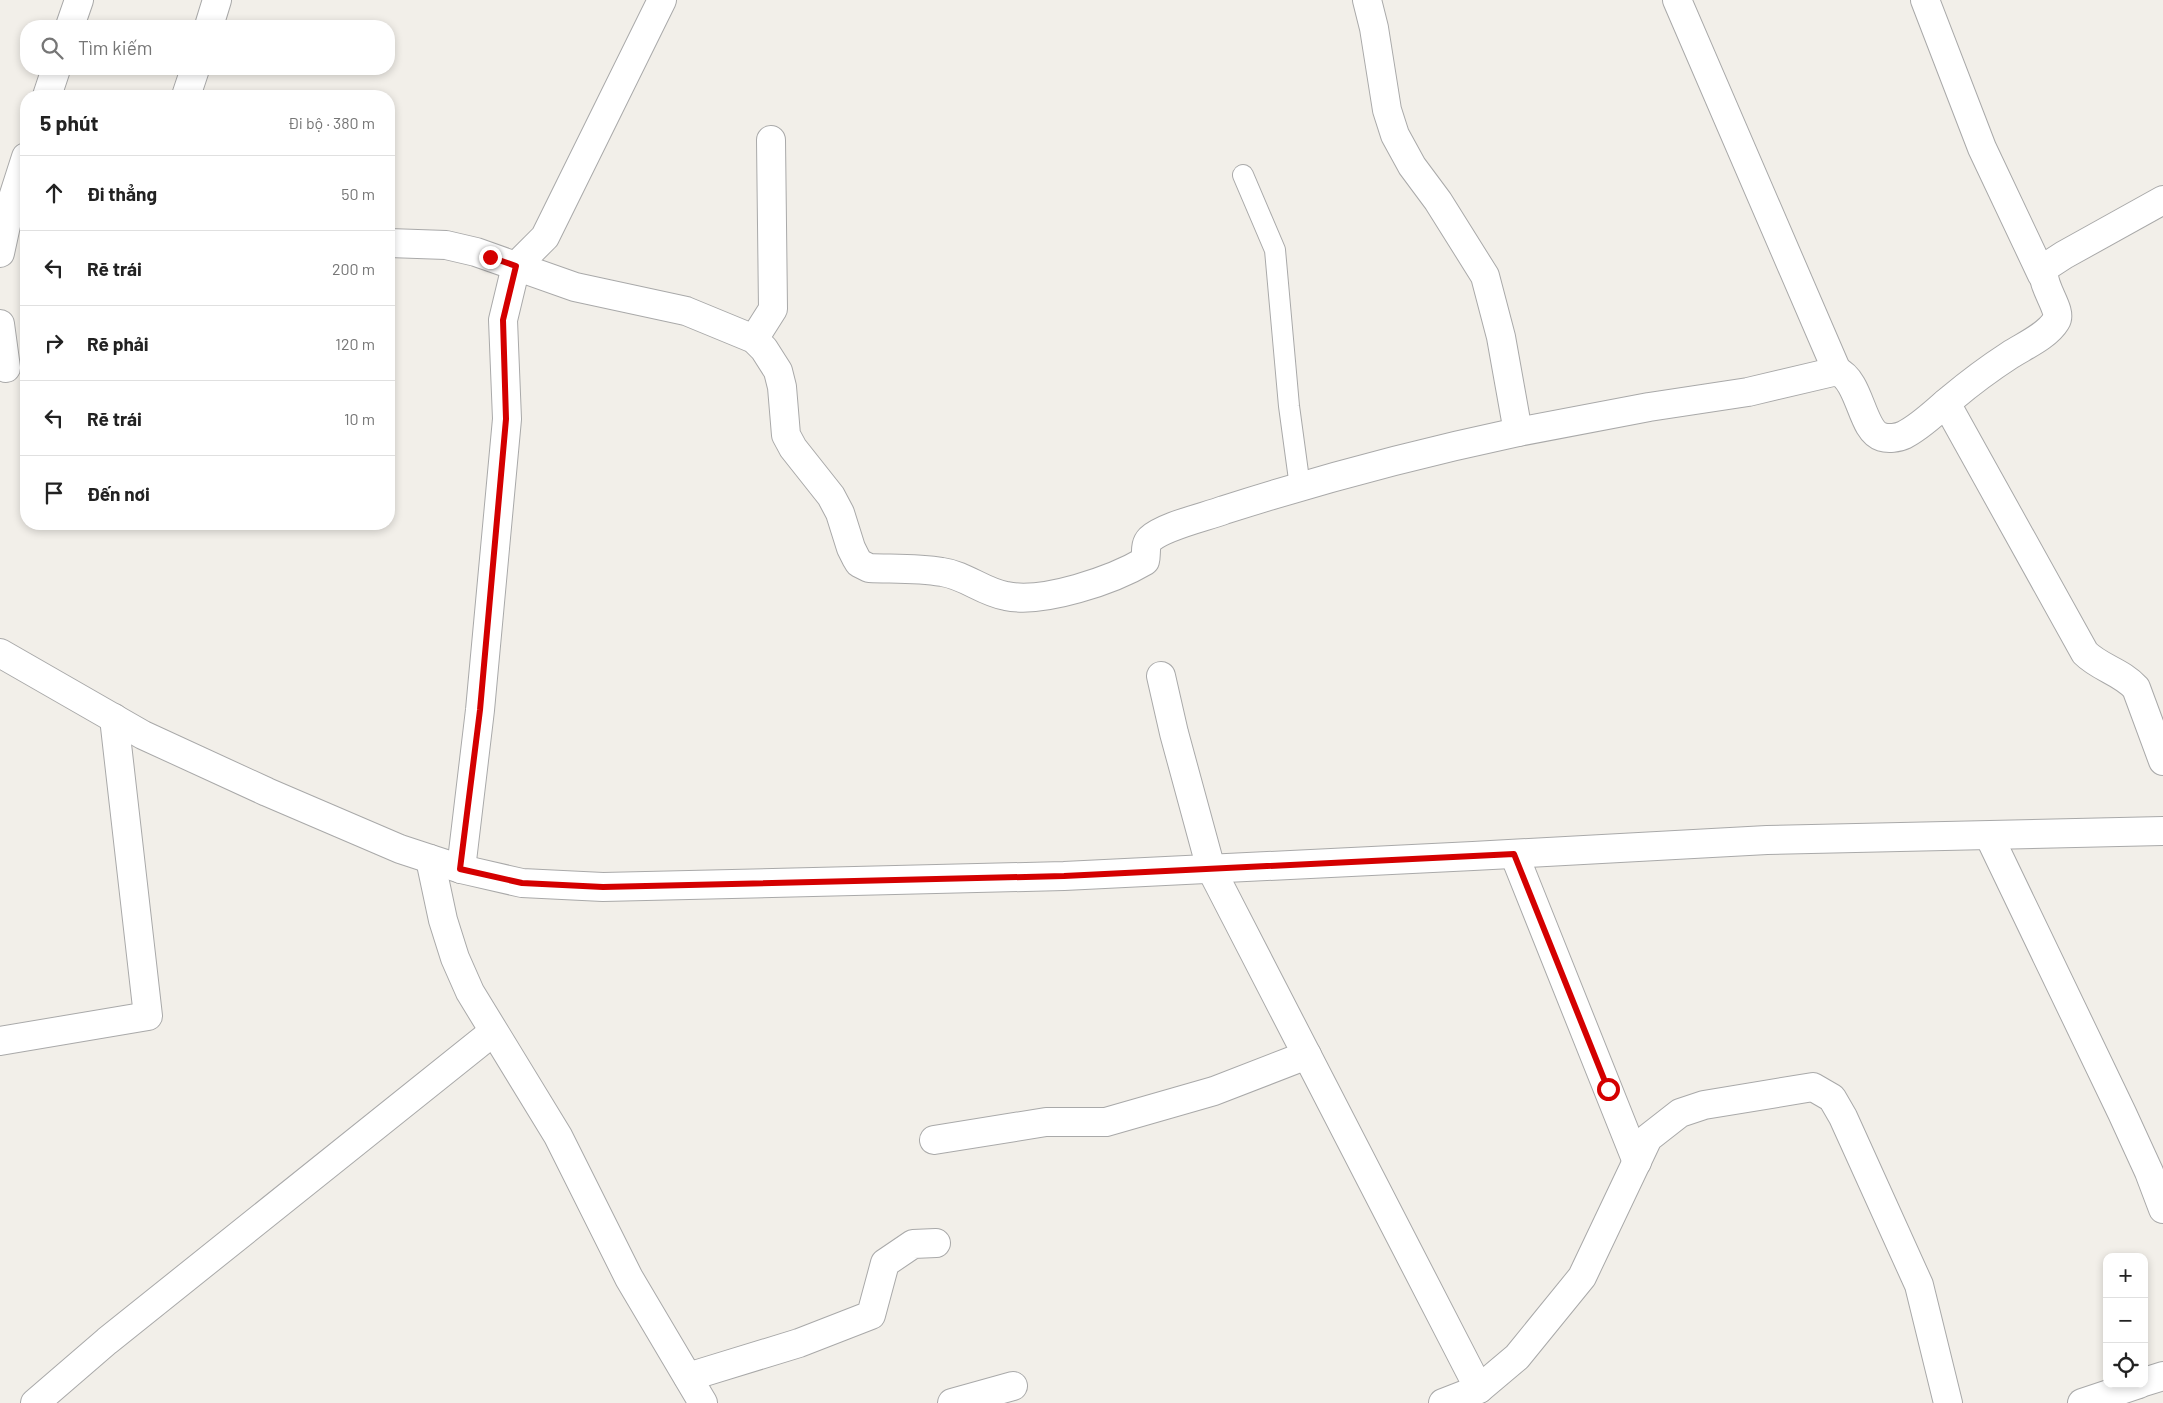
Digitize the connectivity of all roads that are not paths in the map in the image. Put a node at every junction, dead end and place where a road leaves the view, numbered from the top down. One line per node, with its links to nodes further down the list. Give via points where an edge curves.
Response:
1 (79, 0): 7 (street)
2 (217, 0): 8 (street)
3 (662, 0): 19 (street, via 545,237)
4 (1367, 0): 26 (street, via 1387,110 1395,135 1485,276 1501,337)
5 (1676, 0): 24 (street)
6 (1925, 0): 20 (street, via 1982,148)
7 (72, 20)
8 (211, 20)
9 (54, 75): 11 (street)
10 (193, 75): 12 (street)
11 (49, 90)
12 (188, 90)
13 (771, 140): 22 (street, via 773,310)
14 (20, 176): 18 (street)
15 (1243, 176): 27 (lane, via 1275,250)
16 (2163, 200): 20 (street, via 2050,264)
17 (395, 242): 19 (street, via 446,245)
18 (0, 253)
19 (516, 266): 22 (street, via 575,287 686,311); 36 (street, via 503,320 506,419 480,710)
20 (2042, 274): 25 (street, via 2057,311 2056,322)
21 (0, 324): 23 (street)
22 (754, 339): 27 (street, via 764,348 778,371 784,425 790,442 831,496 840,513 850,548 859,563 869,568 942,572 1017,598 1061,593 1145,560 1146,544 1150,539 1181,524)
23 (11, 365)
24 (1836, 371): 25 (street, via 1844,374 1850,382 1872,430 1880,437 1903,435); 26 (street, via 1748,392)
25 (1946, 403): 31 (street, via 2085,653 2094,662 2129,680 2136,688)
26 (1518, 432): 27 (street, via 1452,446)
27 (1300, 487)
28 (0, 653): 30 (street)
29 (1161, 676): 37 (street)
30 (114, 718): 35 (street, via 143,735 267,792); 39 (street, via 148,1016)
31 (2163, 761)
32 (2163, 831): 33 (street)
33 (1989, 836): 34 (street, via 1767,840); 43 (street, via 2122,1113)
34 (1514, 854): 37 (street); 42 (street)
35 (430, 859): 36 (street); 38 (street, via 454,958)
36 (460, 869): 37 (street, via 522,883 603,887 1064,876)
37 (1211, 869): 40 (street)
38 (493, 1032): 46 (street, via 558,1136 629,1278); 51 (street, via 107,1340)
39 (0, 1041)
40 (1307, 1054): 41 (street, via 1214,1091 1106,1122 1046,1122); 50 (street)
41 (934, 1140)
42 (1637, 1162): 50 (street, via 1582,1277 1517,1358); 55 (street, via 1648,1138 1680,1113 1704,1105 1813,1087 1832,1098 1919,1285)
43 (2163, 1210)
44 (936, 1243): 46 (street, via 913,1244 885,1263 871,1315 798,1343)
45 (2163, 1376): 47 (street)
46 (688, 1377): 52 (street)
47 (2148, 1381)
48 (1013, 1386): 53 (street)
49 (2127, 1388): 56 (street)
50 (1479, 1389): 54 (street)
51 (34, 1403)
52 (703, 1403)
53 (952, 1403)
54 (1443, 1403)
55 (1948, 1403)
56 (2082, 1403)

